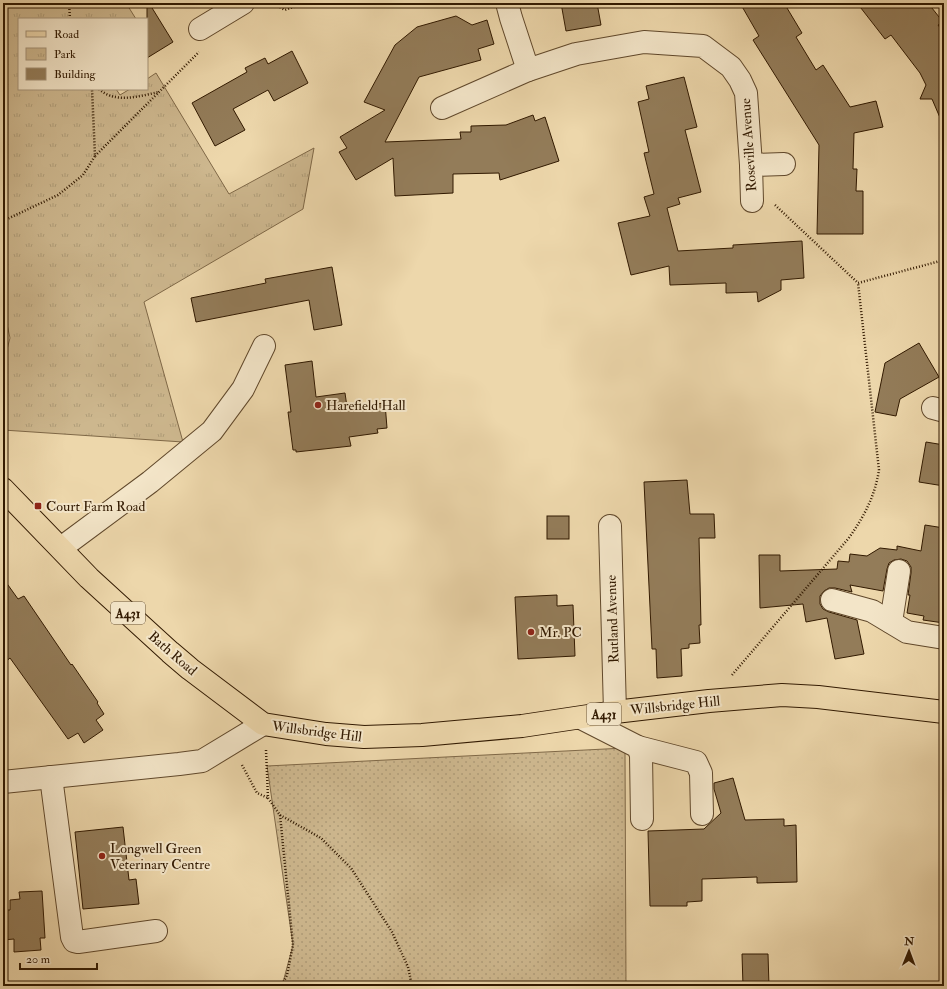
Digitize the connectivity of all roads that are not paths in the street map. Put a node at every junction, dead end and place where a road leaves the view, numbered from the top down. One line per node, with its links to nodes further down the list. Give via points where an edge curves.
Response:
1 (243, 3): 3 (street)
2 (508, 3): 4 (street)
3 (204, 26)
4 (528, 70): 5 (street, Roseville Avenue); 7 (street, Roseville Avenue, via 576,54 644,42 703,46 731,68 746,93)
5 (442, 108)
6 (784, 164): 7 (street)
7 (751, 165): 8 (street, Roseville Avenue)
8 (752, 195)
9 (264, 346): 12 (street, via 242,389 212,431 150,482)
10 (3, 489): 12 (main road, Bath Road / A431)
11 (610, 526): 17 (street, Rutland Avenue)
12 (60, 548): 20 (main road, Bath Road / A431, via 89,578 190,669)
13 (899, 571): 15 (street)
14 (832, 600): 15 (street, via 872,611)
15 (891, 622): 16 (street, via 907,632)
16 (944, 638)
17 (615, 712): 18 (main road, Willsbridge Hill / A431, via 782,695); 19 (main road, Willsbridge Hill / A431)
18 (944, 712)
19 (581, 718): 20 (main road, Willsbridge Hill / A431, via 506,728 364,737); 21 (street)
20 (263, 724): 22 (street, via 202,761)
21 (638, 747): 24 (street, via 696,762 701,773); 25 (street, via 641,755)
22 (51, 777): 23 (street); 26 (street, via 74,941)
23 (3, 782)
24 (702, 814)
25 (642, 819)
26 (156, 931)

